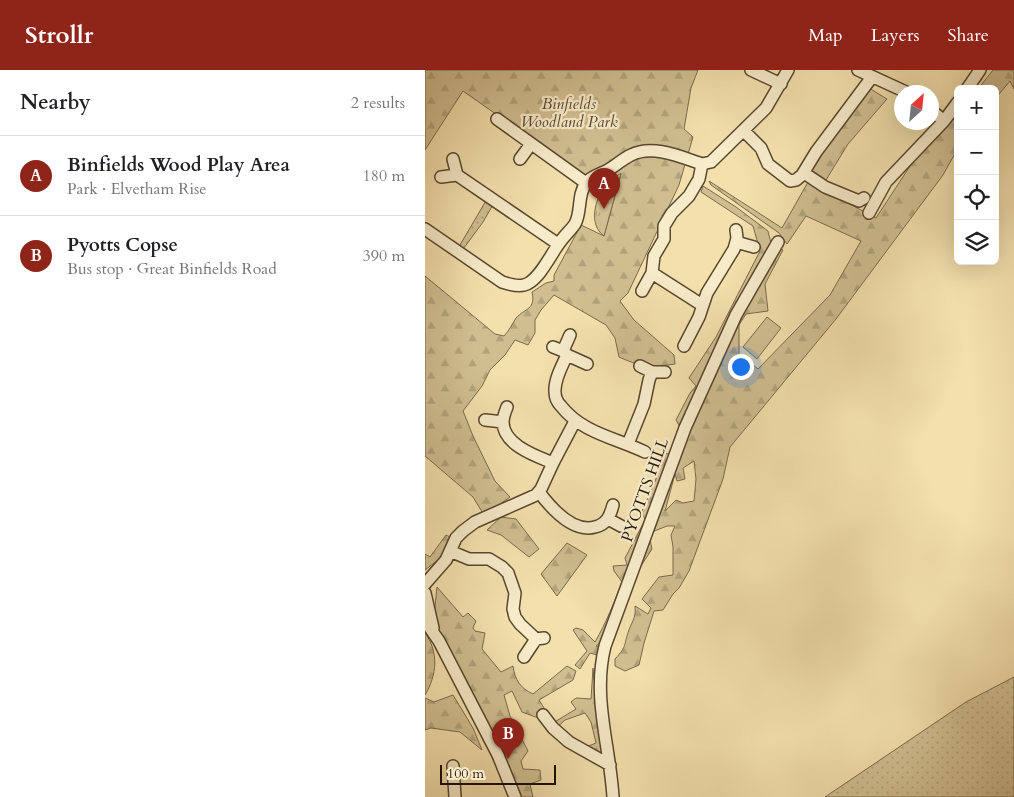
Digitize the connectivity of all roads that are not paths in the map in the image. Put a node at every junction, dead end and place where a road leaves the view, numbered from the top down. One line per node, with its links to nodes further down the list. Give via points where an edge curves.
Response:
1 (751, 70): 6 (street)
2 (788, 70): 6 (street)
3 (859, 70): 5 (street)
4 (980, 70): 7 (street)
5 (872, 77): 8 (street); 18 (street)
6 (781, 84): 13 (street, via 766,108)
7 (970, 85)
8 (894, 87)
9 (954, 107): 12 (street)
10 (939, 117): 12 (street)
11 (497, 120): 14 (street)
12 (944, 121): 18 (street, via 866,202 825,187)
13 (744, 130): 17 (street, via 711,162); 18 (street, via 761,148 768,164 790,180 796,180)
14 (531, 144): 16 (street); 21 (street)
15 (453, 159): 19 (street)
16 (520, 159)
17 (702, 164): 21 (street, via 675,155 640,152); 28 (street, via 699,179 689,196 664,226 664,238 655,256)
18 (803, 173)
19 (457, 175): 20 (street); 26 (street)
20 (441, 177)
21 (586, 183): 26 (street, via 575,224)
22 (425, 229): 26 (street, via 495,278 515,286 525,286 533,280)
23 (736, 230): 24 (street)
24 (736, 242): 27 (street); 30 (street)
25 (778, 242): 56 (street, PYOTTS HILL, via 736,315 685,428 605,646 599,676)
26 (558, 244)
27 (754, 247)
28 (652, 273): 29 (street); 30 (street)
29 (642, 291)
30 (702, 305): 32 (street)
31 (570, 336): 33 (street)
32 (684, 346)
33 (561, 351): 34 (street); 40 (street, via 554,394)
34 (587, 364)
35 (640, 366): 36 (street)
36 (652, 372): 37 (street); 42 (street, via 644,404)
37 (665, 372)
38 (507, 407): 41 (street)
39 (485, 420): 41 (street)
40 (575, 421): 42 (street); 44 (street)
41 (503, 422): 44 (street, via 507,434 518,447)
42 (628, 444): 43 (street)
43 (645, 452)
44 (553, 463): 45 (street)
45 (539, 492): 47 (street, via 555,510 579,527 594,528); 49 (street, via 475,522 456,538)
46 (613, 505): 47 (street)
47 (608, 519): 48 (street)
48 (621, 526)
49 (450, 551): 50 (street); 54 (street, via 469,559 489,559 508,573 515,593 515,617 540,638)
50 (427, 582): 51 (street)
51 (425, 597): 53 (street)
52 (425, 620): 53 (street)
53 (434, 633): 59 (street, via 498,755)
54 (524, 657)
55 (543, 715): 56 (street, via 569,742)
56 (610, 765): 60 (street, PYOTTS HILL)
57 (453, 766): 58 (street)
58 (455, 797)
59 (515, 797)
60 (613, 797)

